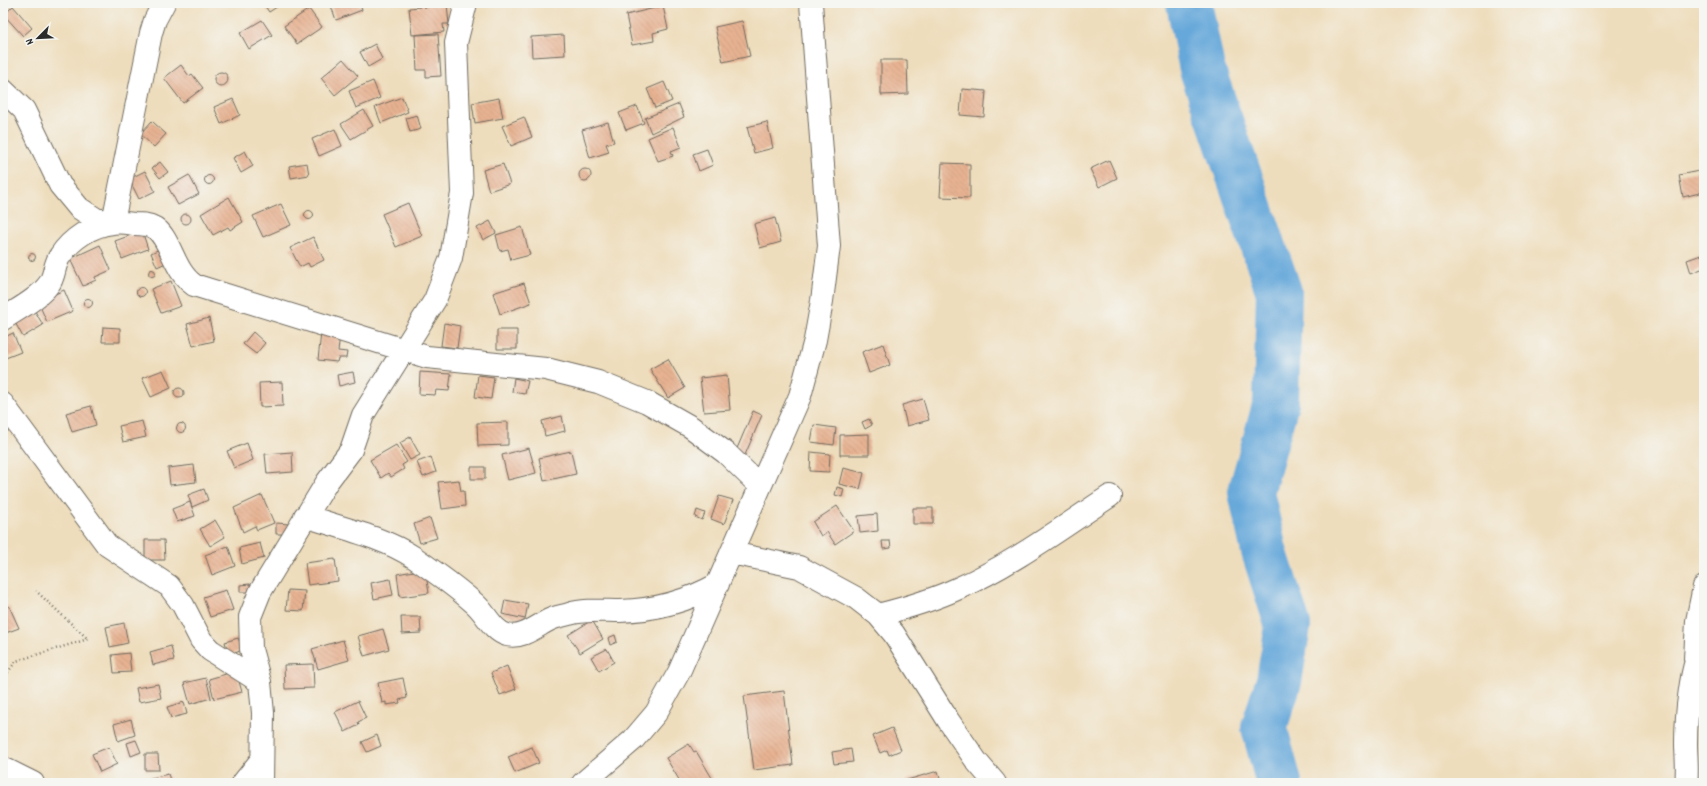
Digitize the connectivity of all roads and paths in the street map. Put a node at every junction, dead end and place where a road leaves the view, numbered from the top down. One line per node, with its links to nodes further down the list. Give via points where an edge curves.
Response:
1 (164, 3): 5 (street, via 151,33)
2 (466, 3): 7 (street, via 456,43 462,193 456,231 451,258 435,300)
3 (811, 3): 9 (street, via 829,246 815,340 800,396)
4 (3, 90): 5 (street, via 24,110 60,185 79,208 96,219)
5 (113, 222): 6 (street, via 87,232 69,245 59,257 50,283 41,293); 7 (street, via 146,224 155,228 162,235 185,279 194,285)
6 (3, 319)
7 (403, 350): 9 (street, via 427,357 546,369 598,382 647,402 691,427 726,453); 11 (street, via 363,415 351,450)
8 (3, 404): 19 (street, via 107,545 169,586 183,605 200,640 210,650)
9 (760, 486): 12 (street)
10 (1110, 496): 16 (street, via 990,573 926,601)
11 (305, 516): 13 (street, via 377,539 414,557 475,603 496,630 508,635 534,630 549,620 571,613 648,609 699,595); 19 (street, via 260,592 250,617 251,649)
12 (731, 553): 13 (street); 16 (street, via 799,567 856,598)
13 (718, 584): 25 (street, via 693,644 656,712 633,740)
14 (1704, 587): 17 (street, via 1697,621)
15 (36, 591): 18 (path, via 88,639 16,661)
16 (878, 615): 26 (street, via 894,634 977,762)
17 (1700, 653): 27 (street, via 1686,741)
18 (3, 679)
19 (260, 682): 20 (street, via 263,713)
20 (262, 759): 23 (street); 24 (street)
21 (3, 768): 22 (street)
22 (33, 783)
23 (243, 783)
24 (262, 783)
25 (583, 783)
26 (995, 783)
27 (1686, 783)

